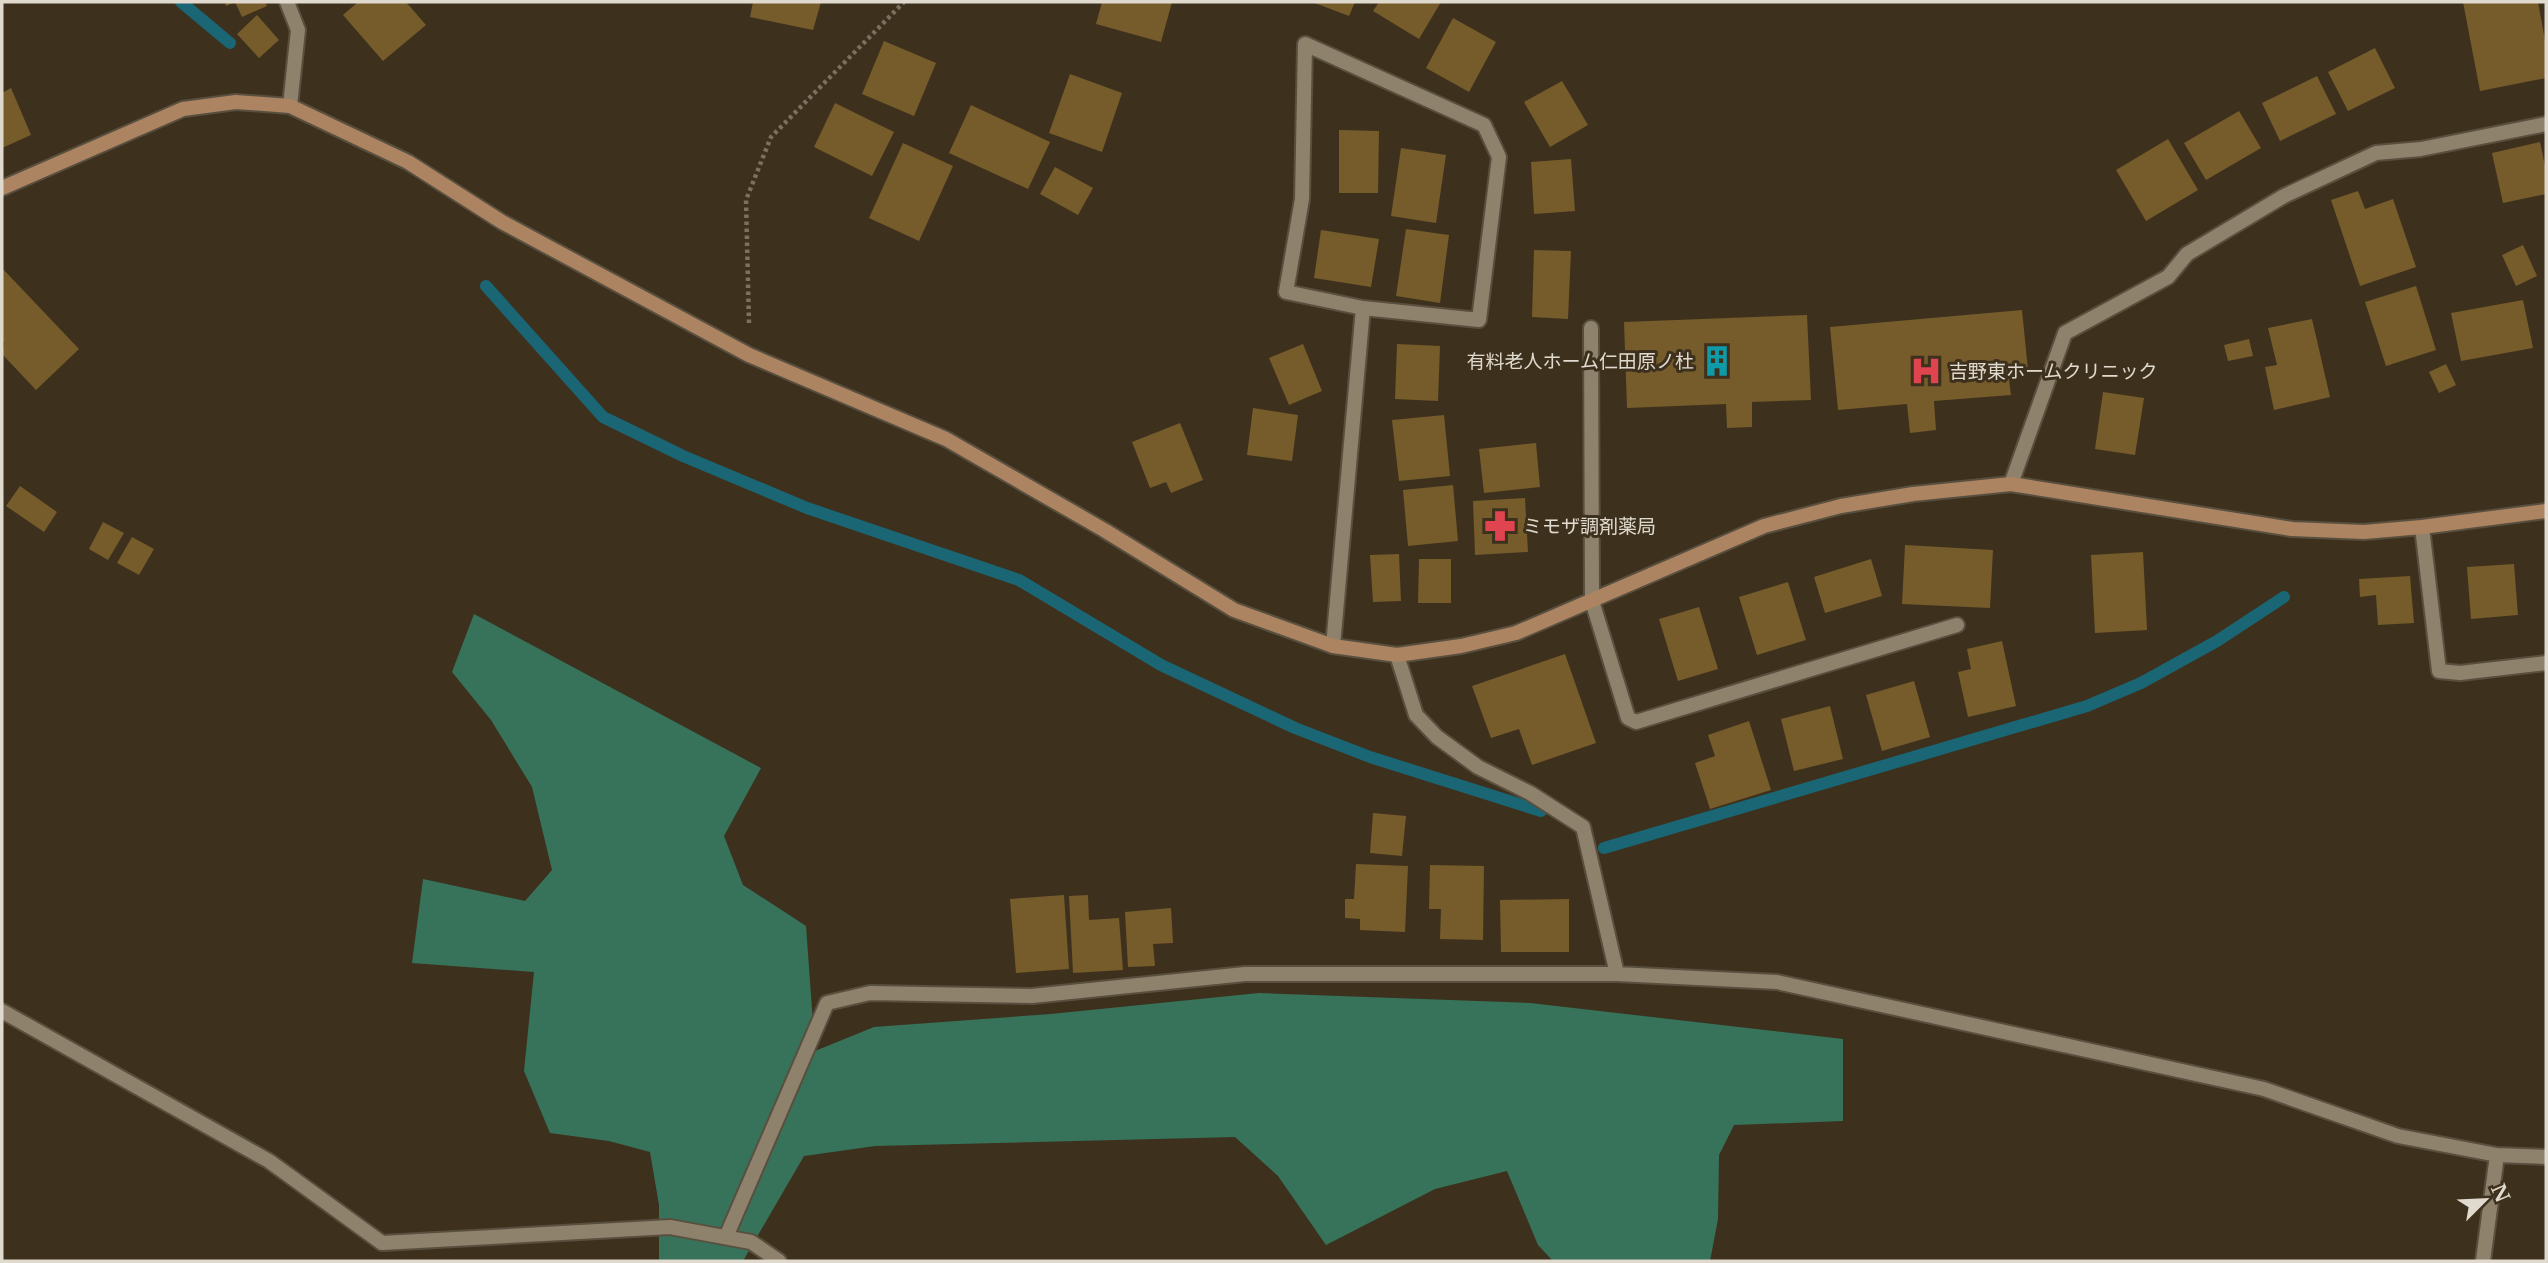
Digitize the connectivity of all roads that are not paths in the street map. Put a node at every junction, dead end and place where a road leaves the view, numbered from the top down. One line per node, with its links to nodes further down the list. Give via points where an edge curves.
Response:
1 (287, 2): 2 (street, via 298,30)
2 (290, 106): 4 (street, via 236,102 183,109); 12 (street, via 408,162 502,222 749,355 946,439 1234,610)
3 (2546, 124): 7 (street, via 2421,149 2376,153 2284,196 2186,254 2168,277 2065,333)
4 (2, 188)
5 (1363, 308): 5 (street, via 1286,292 1302,199 1305,44 1484,125 1499,158 1479,320); 12 (street)
6 (1591, 328): 10 (street)
7 (2011, 484): 9 (street, via 2292,529 2364,532); 10 (street, via 1865,502 1764,526)
8 (2546, 511): 9 (street)
9 (2422, 527): 14 (street, via 2439,671 2460,673)
10 (1592, 601): 11 (street, via 1628,718 1636,722); 13 (street, via 1516,633)
11 (1957, 625)
12 (1333, 646): 13 (street)
13 (1397, 655): 15 (street, via 1416,715 1437,737 1478,768 1530,793 1583,827)
14 (2546, 663)
15 (1617, 974): 17 (street, via 1791,984 2264,1089 2398,1136); 19 (street, via 1245,974 1032,996 870,993 827,1003)
16 (2, 1011): 19 (street, via 269,1161 383,1243 670,1227)
17 (2497, 1155): 18 (street); 21 (street)
18 (2546, 1157)
19 (726, 1237): 20 (street, via 751,1242)
20 (779, 1261)
21 (2483, 1261)

